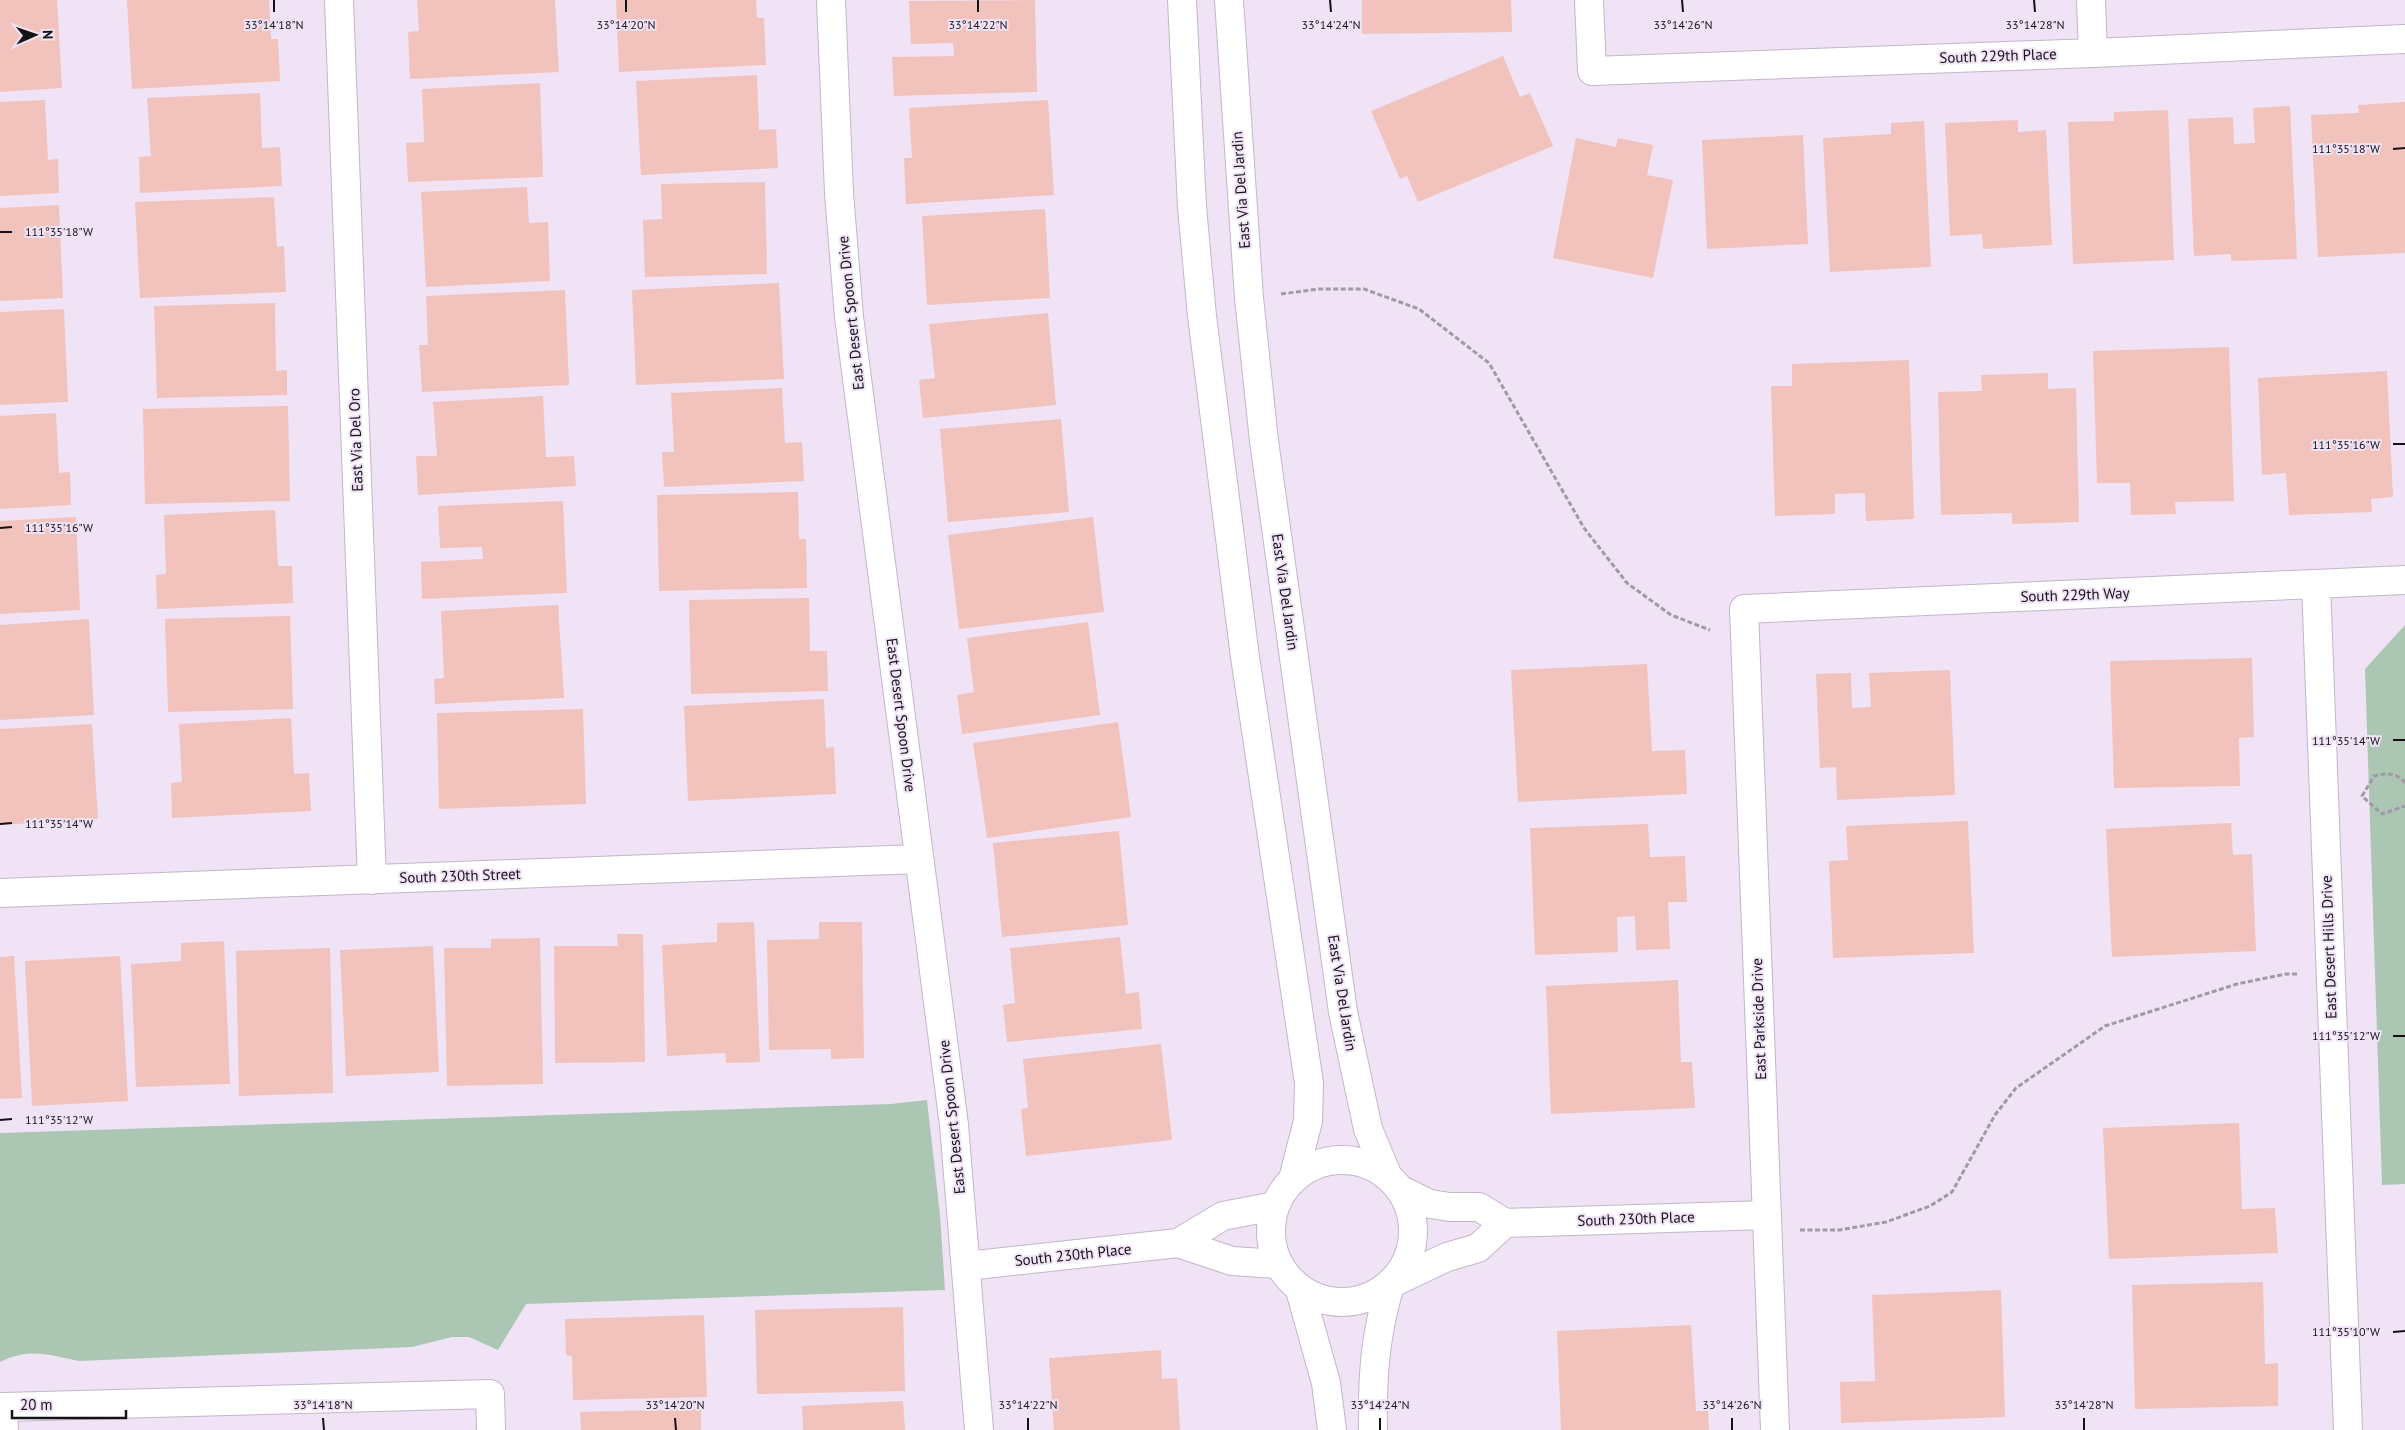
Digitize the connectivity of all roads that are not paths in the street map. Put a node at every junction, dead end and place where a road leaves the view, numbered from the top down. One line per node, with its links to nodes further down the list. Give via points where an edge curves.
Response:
1 (339, 0): 13 (street, East Via Del Oro)
2 (831, 0): 12 (street, East Desert Spoon Drive, via 839,193 849,317)
3 (1182, 0): 15 (street, via 1192,207 1203,326 1245,657 1309,1083 1308,1121)
4 (1229, 0): 16 (street, East Via Del Jardin, via 1249,298 1264,440 1343,1012 1368,1129)
5 (1589, 0): 8 (street, South 229th Place, via 1592,71)
6 (2091, 0): 8 (street)
7 (2405, 39): 8 (street, South 229th Place)
8 (2093, 53)
9 (2405, 580): 10 (street, South 229th Way)
10 (2316, 584): 11 (street, South 229th Way); 31 (street, East Desert Hills Drive)
11 (1744, 608): 19 (street, East Parkside Drive)
12 (919, 859): 13 (street, South 230th Street); 22 (street, East Desert Spoon Drive, via 944,1043)
13 (372, 880): 14 (street, South 230th Street)
14 (0, 893)
15 (1293, 1179): 16 (street, via 1310,1167 1329,1160 1350,1160 1371,1166); 17 (street)
16 (1394, 1184): 18 (street, via 1430,1204 1479,1207); 23 (street, via 1411,1215 1414,1228 1412,1248 1404,1267)
17 (1275, 1206): 20 (street, South 230th Place, via 1223,1216); 21 (street, via 1270,1225)
18 (1505, 1223): 19 (street, South 230th Place); 23 (street, via 1478,1248 1441,1260)
19 (1767, 1223): 30 (street, East Parkside Drive)
20 (1178, 1243): 21 (street, South 230th Place, via 1232,1261); 22 (street, South 230th Place)
21 (1278, 1264): 24 (street)
22 (967, 1266): 27 (street, East Desert Spoon Drive)
23 (1391, 1284): 24 (street, via 1374,1296 1355,1302 1336,1303); 29 (street, via 1379,1319 1372,1379)
24 (1300, 1290): 28 (street, via 1326,1383)
25 (4, 1418): 26 (street, via 490,1394)
26 (491, 1430)
27 (978, 1430)
28 (1332, 1430)
29 (1373, 1430)
30 (1775, 1430)
31 (2348, 1430)

